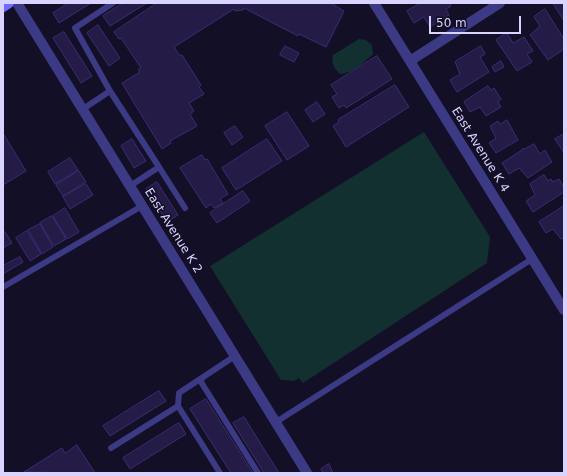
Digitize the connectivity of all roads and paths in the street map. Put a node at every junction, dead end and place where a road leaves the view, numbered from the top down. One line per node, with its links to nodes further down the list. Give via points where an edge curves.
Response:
1 (9, 3): 6 (main road)
2 (17, 3): 9 (street, East Avenue K 2)
3 (113, 3): 8 (lane, via 75,28)
4 (374, 3): 7 (street, East Avenue K 4)
5 (500, 3): 7 (street)
6 (3, 7)
7 (410, 61): 14 (street, East Avenue K 4)
8 (110, 91): 9 (lane); 10 (lane)
9 (83, 109): 11 (street, East Avenue K 2)
10 (159, 167): 11 (lane); 13 (lane)
11 (130, 186): 12 (street, East Avenue K 2)
12 (142, 206): 15 (lane); 17 (street, East Avenue K 2)
13 (185, 208)
14 (532, 258): 16 (street, East Avenue K 4); 20 (lane)
15 (3, 287)
16 (564, 310)
17 (235, 356): 18 (lane); 20 (street, East Avenue K 2)
18 (202, 378): 19 (lane, via 179,393); 23 (lane, via 201,382)
19 (178, 406): 21 (lane); 22 (lane)
20 (276, 422): 24 (street, East Avenue K 2)
21 (111, 448)
22 (220, 473)
23 (258, 473)
24 (307, 473)

